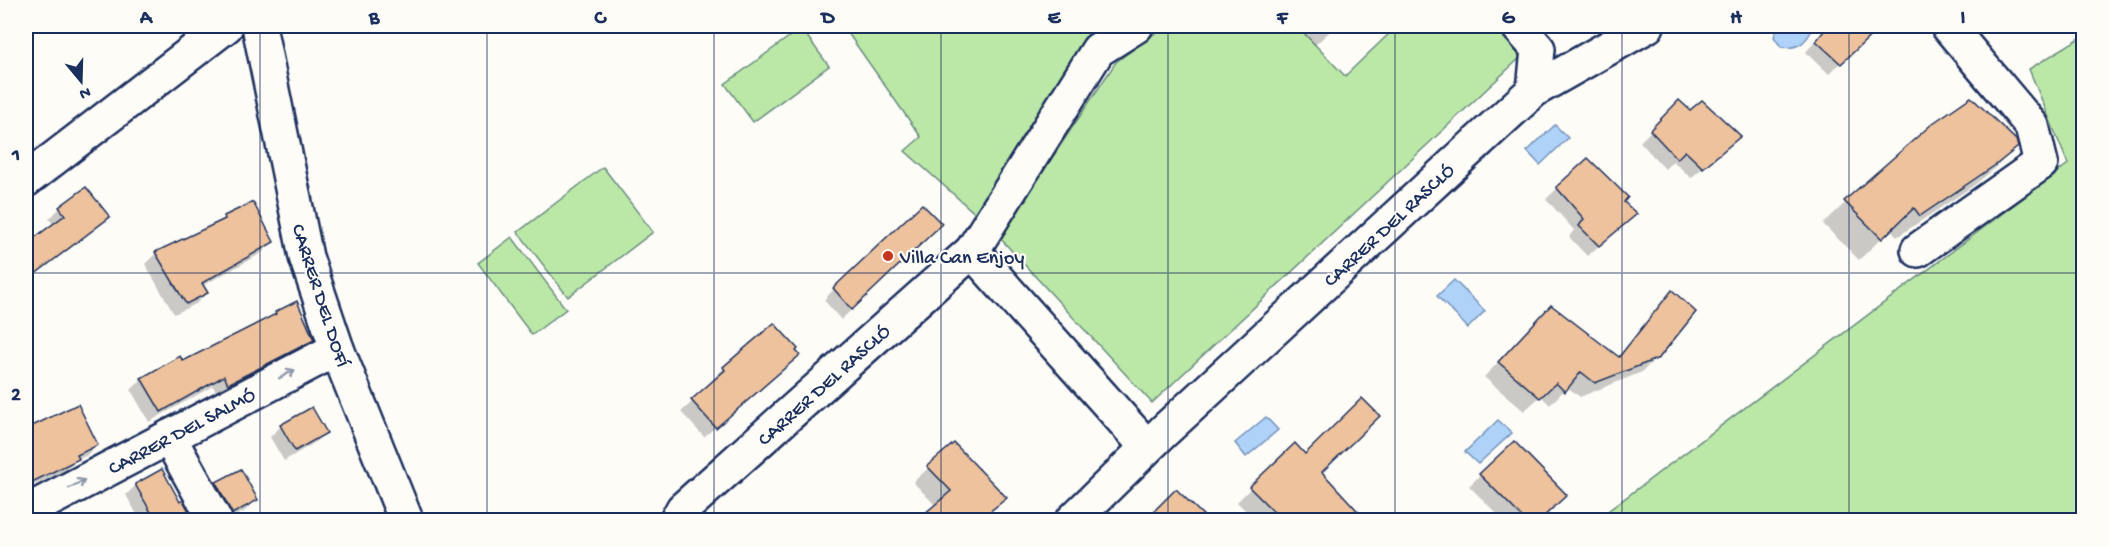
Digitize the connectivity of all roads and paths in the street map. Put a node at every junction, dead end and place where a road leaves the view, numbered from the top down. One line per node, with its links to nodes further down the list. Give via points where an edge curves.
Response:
1 (226, 26): 8 (street)
2 (259, 26): 11 (street, CARRER DEL DOFÍ, via 301,237)
3 (1136, 26): 10 (street, CARRER DEL RASCLÓ, via 1098,50)
4 (1518, 26): 7 (street, via 1538,49)
5 (1647, 26): 7 (street, CARRER DEL RASCLÓ)
6 (1948, 26): 9 (street, via 2032,126 2041,163)
7 (1534, 90): 13 (street, CARRER DEL RASCLÓ)
8 (26, 180)
9 (1918, 250)
10 (972, 251): 13 (street); 17 (street, CARRER DEL RASCLÓ, via 683,508)
11 (337, 349): 12 (street, CARRER DEL SALMÓ, one-way to 11); 16 (street, CARRER DEL DOFÍ)
12 (170, 437): 14 (street, CARRER DEL SALMÓ, one-way to 12); 15 (street)
13 (1146, 447): 18 (street, CARRER DEL RASCLÓ)
14 (26, 512)
15 (215, 520)
16 (406, 520)
17 (677, 520)
18 (1073, 520)

